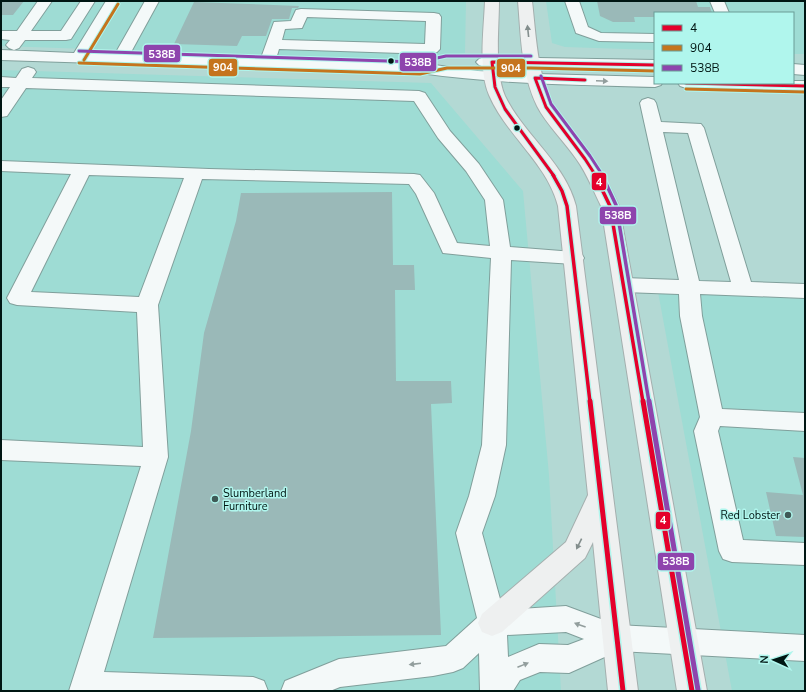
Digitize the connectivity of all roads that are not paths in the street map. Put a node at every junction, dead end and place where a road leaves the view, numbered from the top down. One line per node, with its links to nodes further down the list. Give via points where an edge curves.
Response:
1 (45, 1): 11 (street)
2 (88, 1): 11 (street, via 66,36)
3 (113, 1): 16 (street)
4 (152, 1): 17 (street)
5 (492, 1): 23 (main road)
6 (525, 1): 19 (main road, one-way to 6)
7 (572, 1): 12 (street, via 581,30 599,37)
8 (717, 1): 9 (street)
9 (722, 12)
10 (1, 35): 11 (street)
11 (21, 35): 14 (street)
12 (654, 38)
13 (273, 44): 13 (street, via 279,25 297,25 301,13 434,17 432,49); 20 (street)
14 (4, 55): 15 (street)
15 (38, 56): 16 (street); 29 (street)
16 (79, 57): 17 (street)
17 (120, 59): 18 (street)
18 (196, 61): 20 (street); 31 (street)
19 (532, 62): 21 (street); 23 (street); 26 (main road)
20 (267, 63): 22 (street)
21 (654, 65)
22 (353, 66): 23 (street, via 420,68 444,72); 33 (street)
23 (492, 69): 26 (street); 41 (main road, via 497,94 520,130 548,166 563,192)
24 (794, 69): 25 (street)
25 (805, 70)
26 (535, 78): 28 (street, one-way to 28); 42 (main road, via 546,107 585,159 610,206)
27 (1, 82): 29 (street)
28 (654, 82)
29 (21, 83): 31 (street); 35 (street)
30 (706, 84): 32 (street)
31 (186, 88): 33 (street)
32 (804, 89)
33 (346, 94): 40 (street, via 419,96 494,200)
34 (648, 103): 36 (street)
35 (1, 112)
36 (653, 127): 43 (street); 44 (street, via 694,128)
37 (1, 166): 38 (street)
38 (83, 169): 39 (street); 46 (street, via 17,298)
39 (195, 174): 40 (street, via 414,179 426,193 450,249); 46 (street)
40 (501, 253): 41 (street); 53 (street, via 494,445 482,496 469,533)
41 (574, 258): 51 (main road)
42 (624, 285): 43 (street); 55 (main road)
43 (689, 287): 44 (street); 47 (street, via 691,316)
44 (743, 289): 45 (street)
45 (805, 291)
46 (147, 305): 50 (street)
47 (712, 417): 48 (street); 52 (street, via 706,430 732,551)
48 (805, 422)
49 (1, 450): 50 (street)
50 (156, 457): 57 (street)
51 (601, 496): 53 (main road, one-way to 53, via 576,550); 54 (main road)
52 (805, 554)
53 (492, 623): 54 (street, one-way to 53, via 566,620); 59 (street, one-way to 59, via 453,658 339,673); 60 (street)
54 (617, 638): 55 (street); 60 (street, one-way to 54, via 510,670 539,658 569,659); 61 (main road)
55 (684, 642): 56 (street); 62 (main road)
56 (805, 648)
57 (85, 688): 58 (street)
58 (253, 691)
59 (296, 691)
60 (496, 691)
61 (623, 691)
62 (692, 691)

